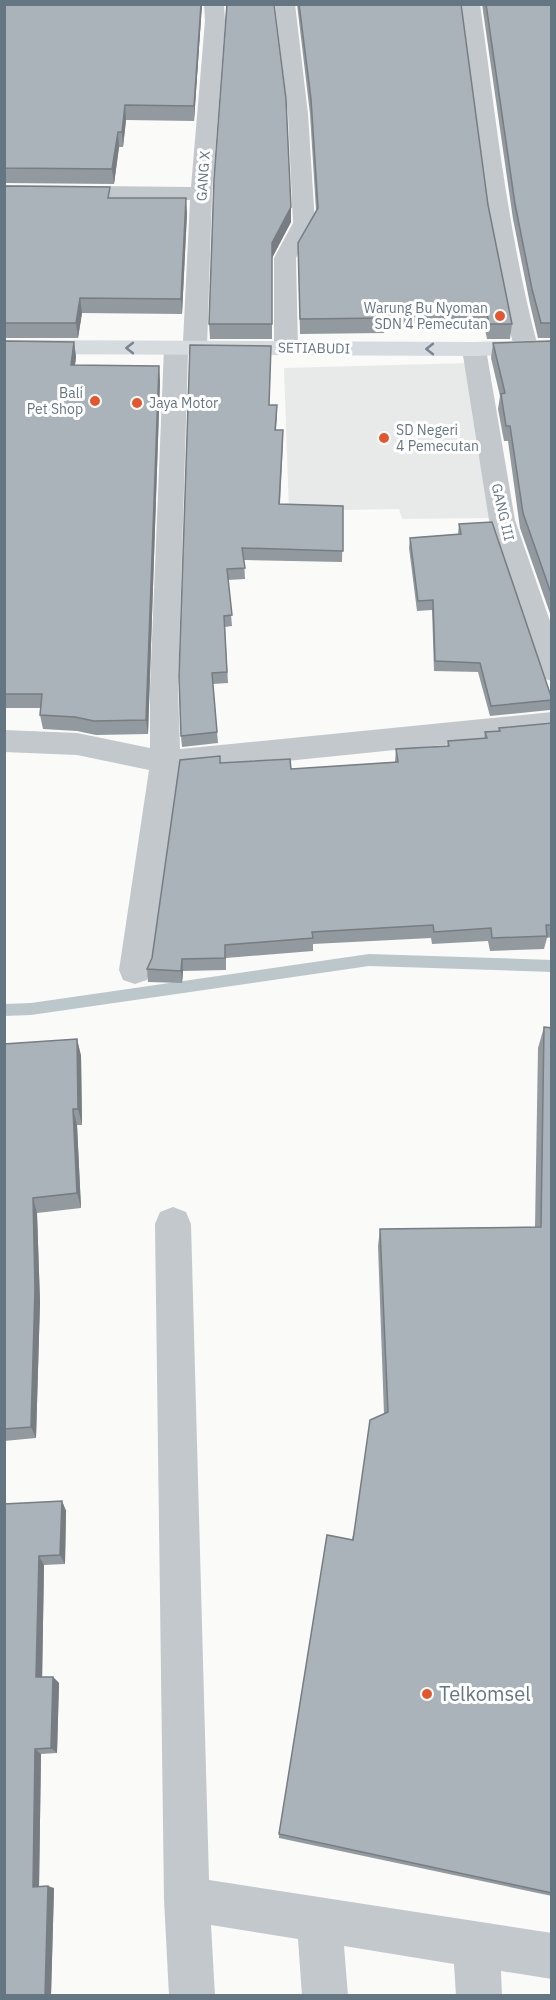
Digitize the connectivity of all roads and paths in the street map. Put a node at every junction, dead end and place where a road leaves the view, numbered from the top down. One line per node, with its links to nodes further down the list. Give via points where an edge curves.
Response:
1 (214, 4): 5 (street, GANG X)
2 (285, 4): 9 (street, via 298,114 304,223 285,258)
3 (470, 4): 10 (street, via 492,169)
4 (4, 192): 5 (street)
5 (201, 194): 8 (street, GANG X)
6 (4, 347): 8 (main road, SETIABUDI, one-way to 6)
7 (552, 347): 10 (main road, SETIABUDI)
8 (185, 348): 9 (main road, SETIABUDI); 15 (street, GANG X, via 164,688)
9 (286, 348): 11 (main road, SETIABUDI, one-way to 9)
10 (526, 348): 11 (main road, SETIABUDI)
11 (474, 349): 12 (street, GANG III, via 502,520)
12 (552, 671)
13 (552, 723): 15 (street)
14 (4, 741): 15 (street, via 77,744)
15 (165, 762): 16 (street, GANG X)
16 (135, 970)
17 (173, 1224): 18 (street)
18 (187, 1899): 19 (street); 22 (street)
19 (319, 1919): 20 (street); 23 (street)
20 (476, 1944): 21 (street); 24 (street)
21 (552, 1956)
22 (192, 1995)
23 (325, 1995)
24 (479, 1995)

